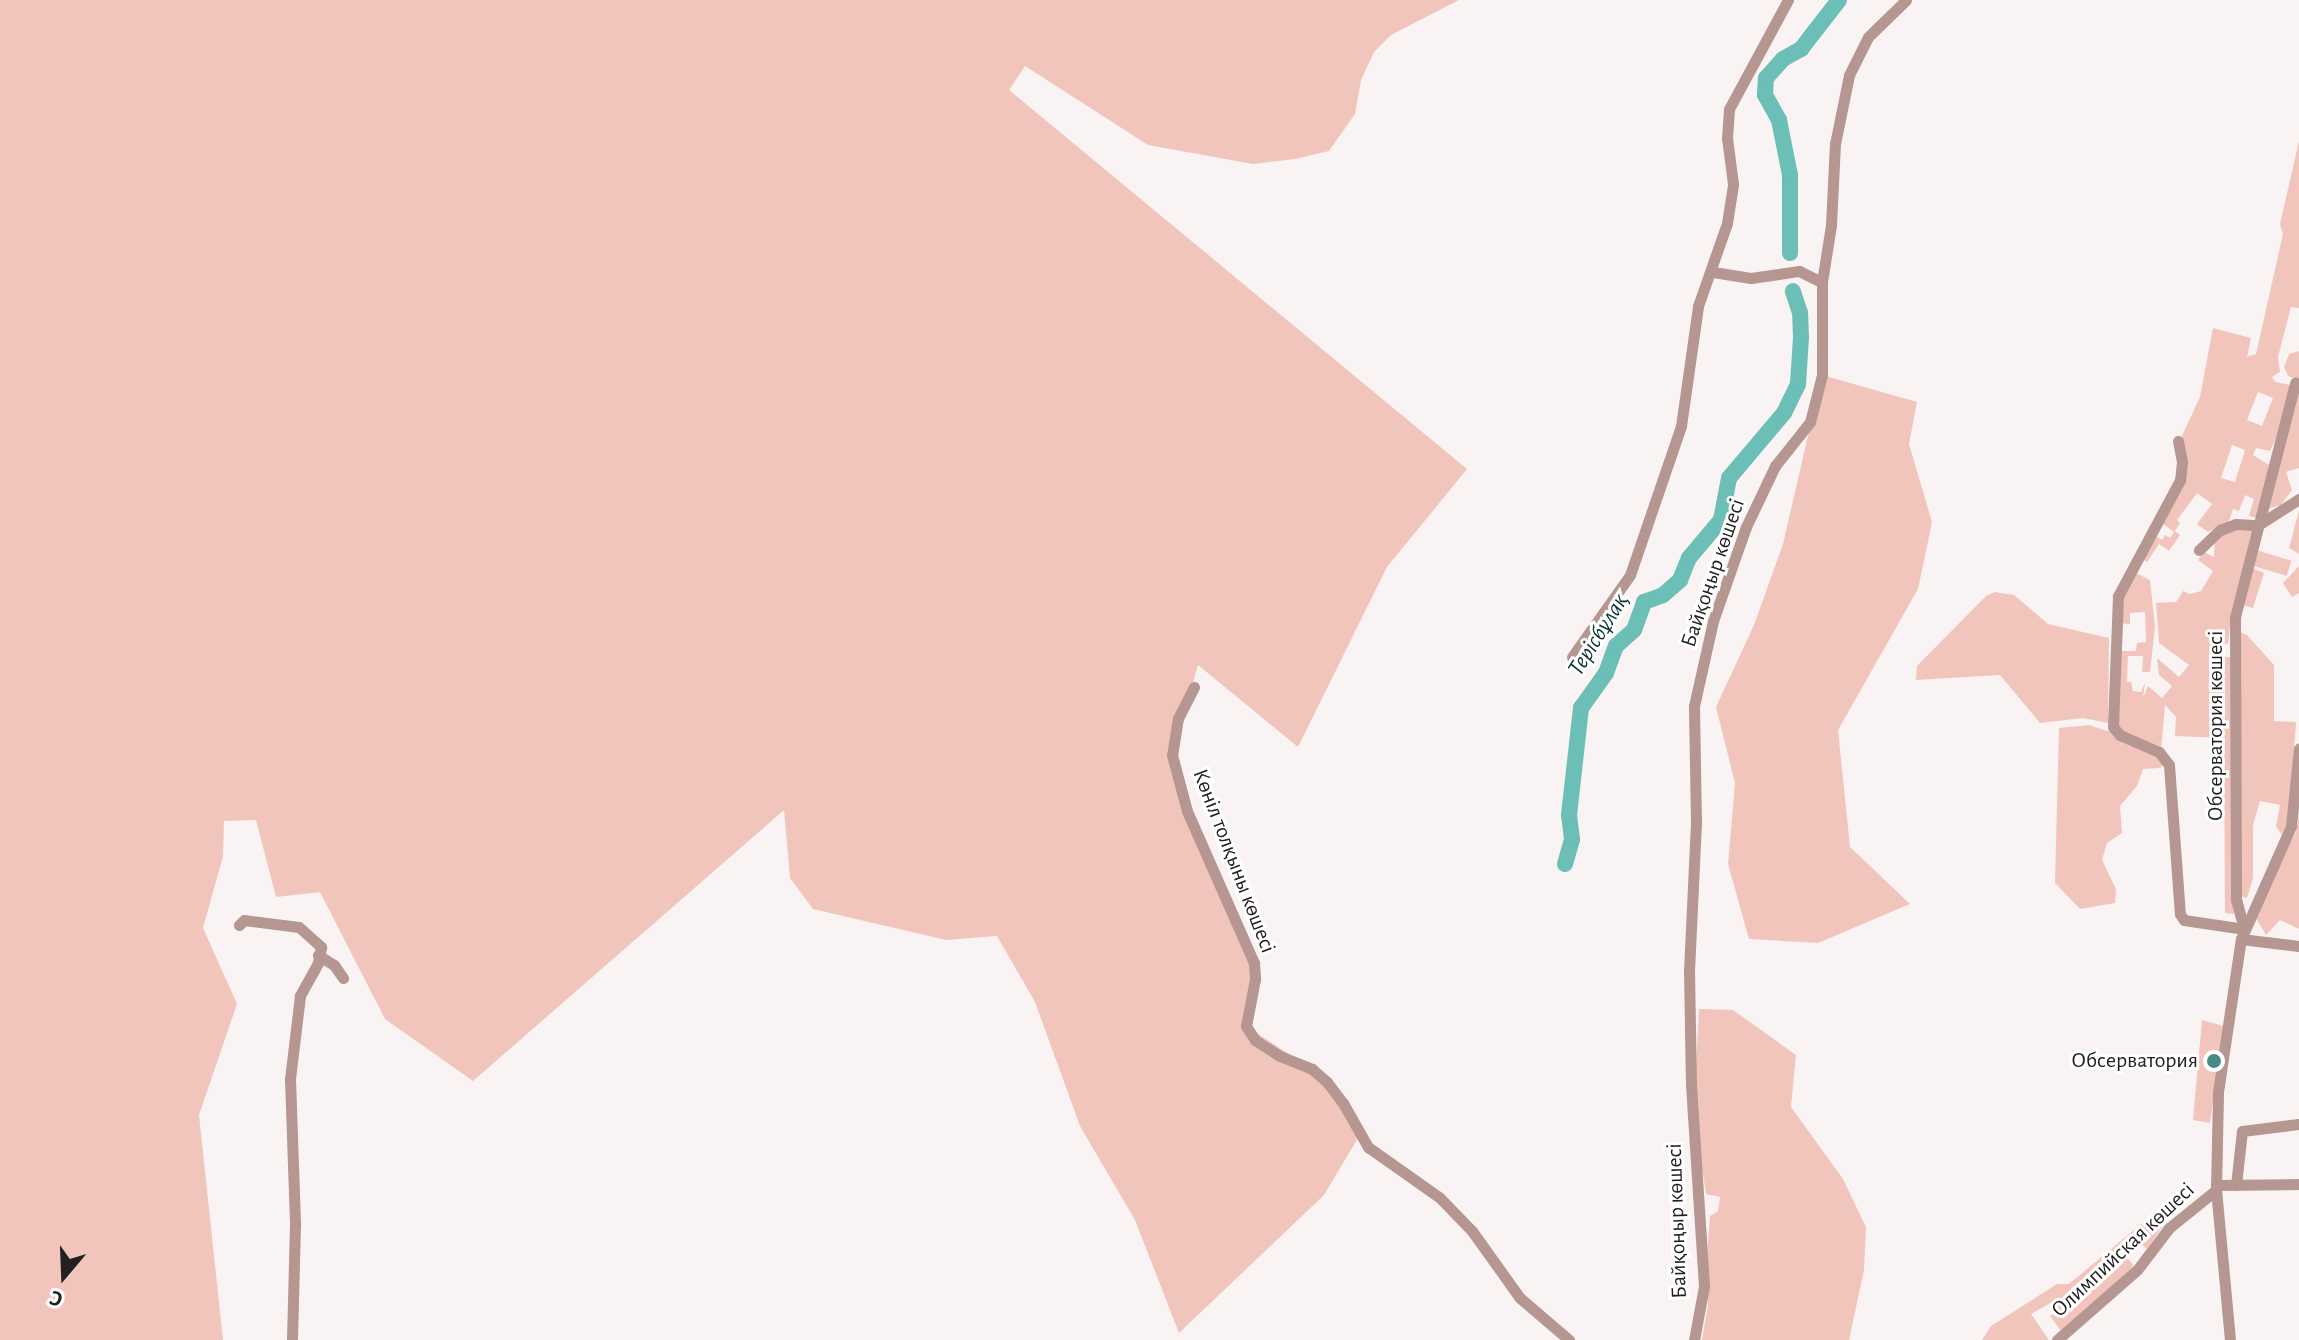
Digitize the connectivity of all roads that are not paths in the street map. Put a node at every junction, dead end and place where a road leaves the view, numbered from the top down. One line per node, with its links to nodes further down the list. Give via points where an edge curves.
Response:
1 (1788, 0): 3 (street, via 1729,109 1733,184)
2 (1906, 0): 4 (street, Байқоңыр көшесі, via 1868,37 1849,75 1835,144)
3 (1713, 272): 4 (street, via 1751,278 1799,271); 10 (street, via 1698,306 1681,426 1630,575)
4 (1822, 282): 24 (street, Байқоңыр көшесі, via 1822,375 1810,422 1775,466 1746,527 1713,621 1694,706 1696,822 1689,971 1704,1286)
5 (2295, 383): 8 (street, Обсерватория көшесі)
6 (2178, 441): 14 (street, via 2180,480 2118,596 2113,727 2159,752 2169,765 2180,914 2184,920)
7 (2299, 499): 8 (street)
8 (2258, 525): 9 (street, via 2228,527); 14 (street, Обсерватория көшесі, via 2235,617 2236,900)
9 (2199, 550)
10 (1572, 657)
11 (1194, 687): 23 (street, Көніл толқыны көшесі, via 1178,718 1172,755 1187,811 1254,963 1246,1026 1255,1040 1327,1082 1368,1147 1440,1198 1472,1231 1520,1298)
12 (2299, 748): 14 (street, Олимпийская көшесі, via 2291,826)
13 (239, 925): 16 (street, via 244,920 299,927 321,947)
14 (2243, 934): 15 (street); 21 (street, Олимпийская көшесі, via 2218,1092)
15 (2299, 946)
16 (318, 955): 17 (street); 22 (street, via 300,996 290,1079)
17 (343, 978)
18 (2299, 1124): 20 (street, via 2242,1131)
19 (2299, 1184): 20 (street)
20 (2236, 1185): 21 (street)
21 (2216, 1187): 25 (street, Олимпийская көшесі, via 2169,1228 2137,1270); 26 (street, Олимпийская көшесі)
22 (292, 1340)
23 (1569, 1340)
24 (1694, 1340)
25 (2057, 1340)
26 (2230, 1340)

